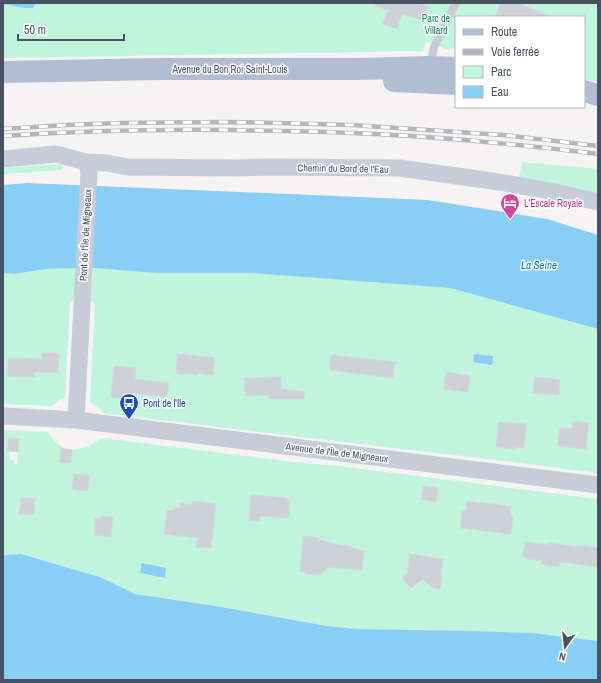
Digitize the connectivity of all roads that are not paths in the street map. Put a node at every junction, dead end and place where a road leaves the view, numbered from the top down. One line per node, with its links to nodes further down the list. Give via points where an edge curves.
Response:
1 (456, 3): 4 (lane, via 434,47)
2 (455, 68): 4 (main road, Avenue du Bon Roi Saint-Louis)
3 (3, 72): 4 (main road, Avenue du Bon Roi Saint-Louis, via 402,68)
4 (430, 75): 5 (main road, Avenue du Bon Roi Saint-Louis, via 357,80); 6 (main road, Avenue du Bon Roi Saint-Louis)
5 (3, 79)
6 (455, 84)
7 (585, 91): 8 (main road)
8 (598, 95)
9 (585, 97): 10 (main road)
10 (598, 99)
11 (3, 159): 12 (street, Chemin du Bord de l'Eau, via 56,154)
12 (87, 167): 13 (street, Chemin du Bord de l'Eau, via 107,163 128,167 399,168 500,182); 15 (street, Pont de l'Île de Migneaux)
13 (598, 202)
14 (3, 416): 15 (street, Avenue de l'Île de Migneaux)
15 (76, 420): 16 (street, Avenue de l'Île de Migneaux)
16 (598, 485)

